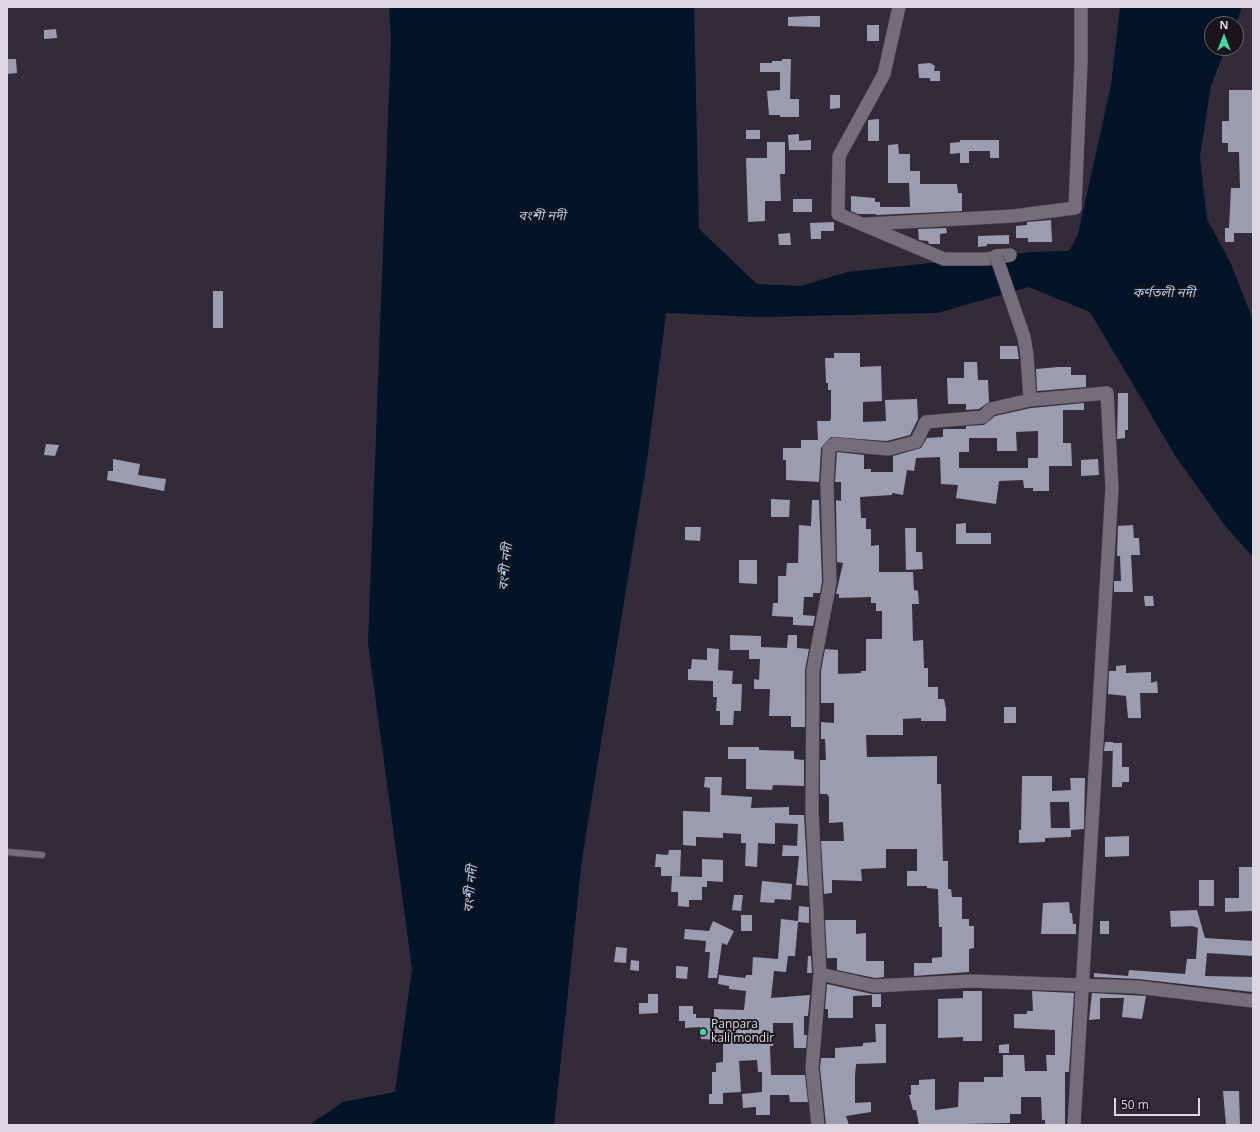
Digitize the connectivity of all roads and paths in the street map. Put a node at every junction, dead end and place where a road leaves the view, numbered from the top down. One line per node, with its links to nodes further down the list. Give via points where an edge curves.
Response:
1 (899, 7): 3 (street, via 884,74 839,156 838,214)
2 (1080, 7): 3 (street, via 1081,62 1075,208 1013,216)
3 (865, 224): 4 (street, bridge, via 944,259 987,259 1010,255 996,256 1024,337)
4 (1030, 400): 7 (street, via 992,409 983,417 926,422 916,442 888,449 834,444 829,449 827,484 830,582 813,670 812,811); 8 (street, via 1107,393 1112,488)
5 (7, 852): 6 (lane)
6 (42, 855)
7 (820, 974): 8 (street, via 874,986 971,981); 10 (street, via 812,1068)
8 (1081, 985): 9 (street, via 1137,986); 11 (street)
9 (1253, 1001)
10 (818, 1125)
11 (1074, 1125)

